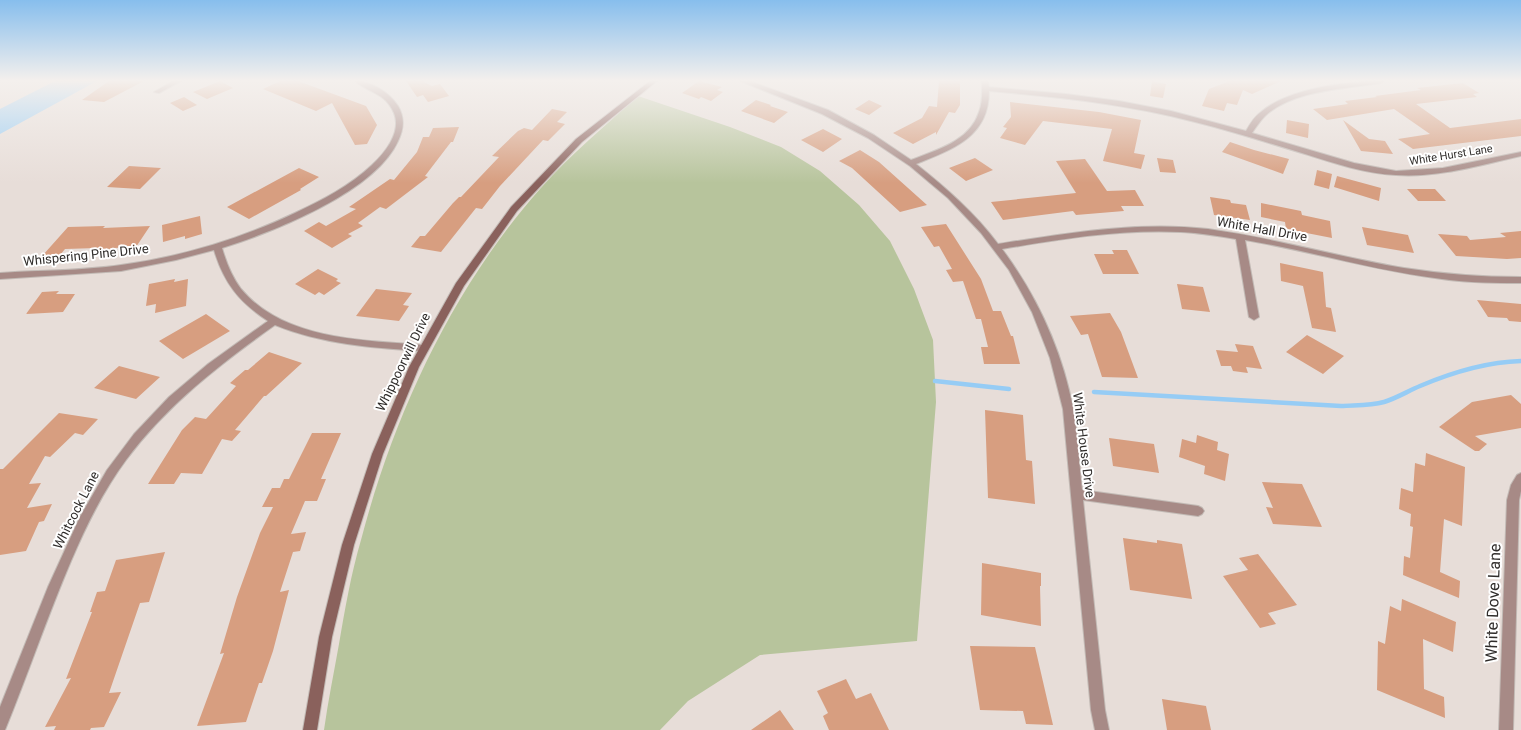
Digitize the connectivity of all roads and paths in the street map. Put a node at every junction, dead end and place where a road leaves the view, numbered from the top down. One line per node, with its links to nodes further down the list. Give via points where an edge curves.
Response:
1 (397, 115): 12 (street, Whispering Pine Drive, via 399,129 396,136 385,155 364,176 327,200 266,230)
2 (608, 115): 17 (street, Whippoorwill Drive, via 577,142 522,199 474,261)
3 (831, 115): 9 (street, White House Drive, via 882,143)
4 (982, 115): 9 (street, via 979,122 962,139)
5 (1180, 115): 7 (street, White Hurst Lane)
6 (1261, 115): 7 (street)
7 (1248, 134): 8 (street, White Hurst Lane, via 1348,165 1396,173 1444,169)
8 (1521, 154)
9 (912, 163): 11 (street, White House Drive, via 959,203)
10 (1240, 237): 11 (street, White Hall Drive, via 1179,230 1130,230 1076,234); 14 (street, White Hall Drive, via 1414,272 1462,278); 15 (street)
11 (997, 247): 19 (street, White House Drive, via 1036,310 1056,362 1068,410)
12 (217, 248): 13 (street, Whispering Pine Drive, via 120,268); 16 (street, via 238,292 254,308)
13 (0, 276)
14 (1521, 280)
15 (1254, 317)
16 (275, 320): 17 (street, via 306,332 339,340); 21 (street, Whitcock Lane, via 189,384 143,431 116,465 90,506 75,539)
17 (422, 348): 22 (street, Whippoorwill Drive, via 379,446 353,526 329,624)
18 (1521, 478): 24 (street, White Dove Lane, via 1513,500)
19 (1077, 494): 20 (street); 23 (street, White House Drive)
20 (1198, 511)
21 (0, 725)
22 (310, 730)
23 (1102, 730)
24 (1506, 730)

